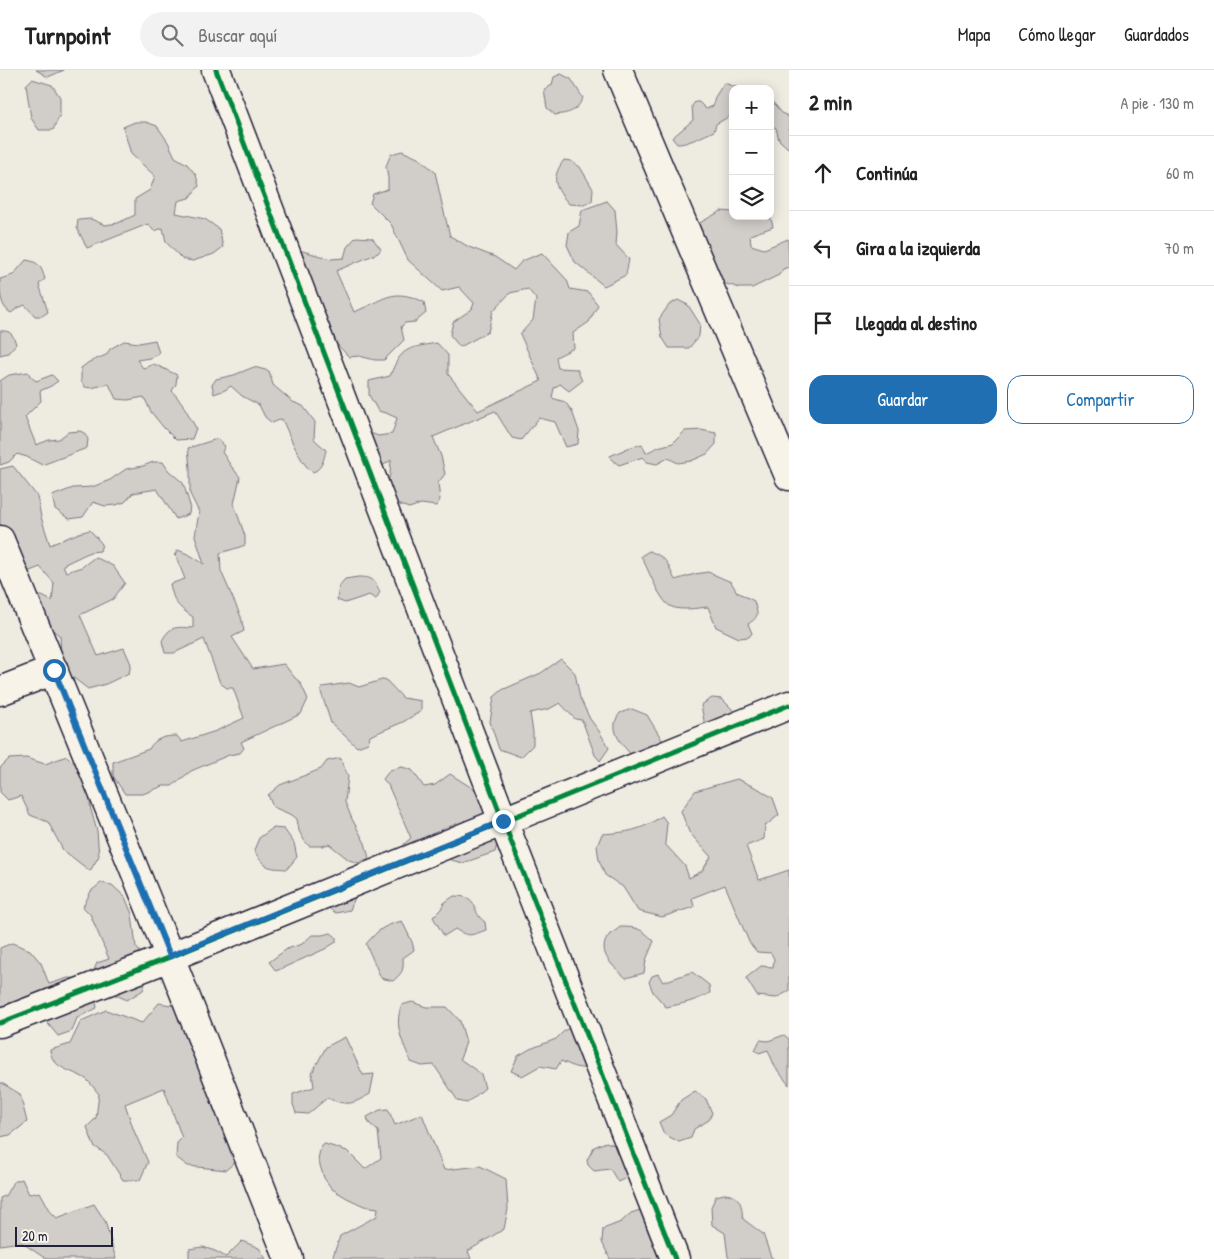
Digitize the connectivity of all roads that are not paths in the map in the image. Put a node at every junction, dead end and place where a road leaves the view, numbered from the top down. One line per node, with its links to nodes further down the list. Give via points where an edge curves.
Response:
1 (216, 70): 8 (street)
2 (618, 70): 3 (street)
3 (789, 476)
4 (0, 540): 5 (street)
5 (54, 670): 6 (street); 9 (street)
6 (0, 691)
7 (789, 705): 8 (street)
8 (503, 821): 9 (street); 12 (street)
9 (170, 956): 10 (street); 11 (street)
10 (0, 1023)
11 (289, 1259)
12 (675, 1259)

